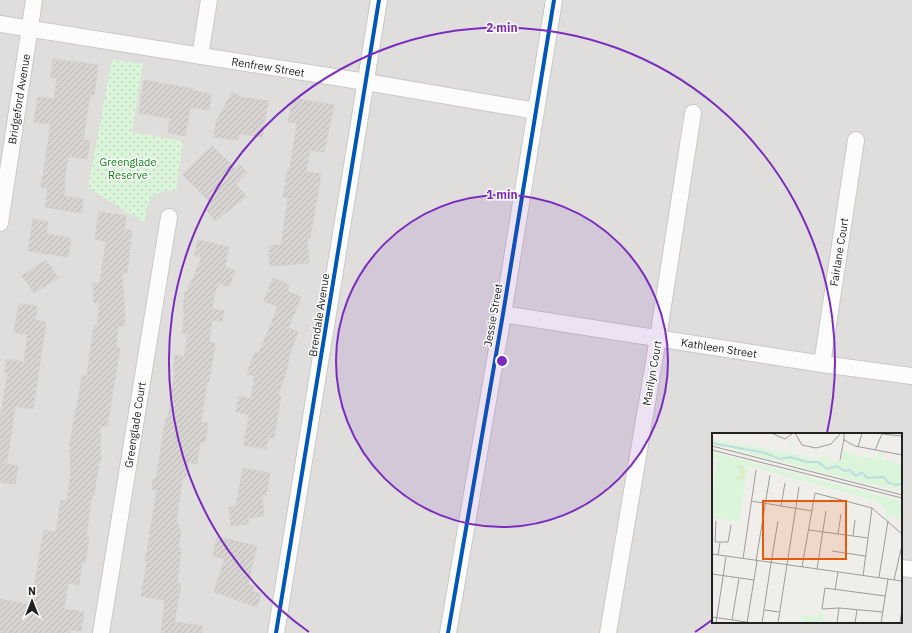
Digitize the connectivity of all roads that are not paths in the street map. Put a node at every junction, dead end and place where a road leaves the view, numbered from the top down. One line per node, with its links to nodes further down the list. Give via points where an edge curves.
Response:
1 (34, 0): 6 (street, Bridgeford Avenue)
2 (209, 0): 7 (street)
3 (379, 0): 8 (street, Brendale Avenue)
4 (554, 0): 9 (street, Jessie Street)
5 (0, 24): 6 (street, Renfrew Street)
6 (30, 28): 7 (street, Renfrew Street); 13 (street, Bridgeford Avenue)
7 (200, 56): 8 (street, Renfrew Street)
8 (366, 82): 9 (street, Renfrew Street); 21 (street, Brendale Avenue)
9 (536, 111): 14 (street, Jessie Street)
10 (693, 113): 15 (street, Marilyn Court)
11 (856, 140): 16 (street, Fairlane Court)
12 (169, 217): 20 (street, Greenglade Court)
13 (0, 222)
14 (503, 314): 15 (street, Kathleen Street); 22 (street, Jessie Street)
15 (658, 338): 16 (street, Kathleen Street); 23 (street, Marilyn Court)
16 (822, 364): 17 (street, Kathleen Street)
17 (912, 376)
18 (902, 568): 19 (street)
19 (912, 569)
20 (100, 633)
21 (276, 633)
22 (448, 633)
23 (608, 633)

